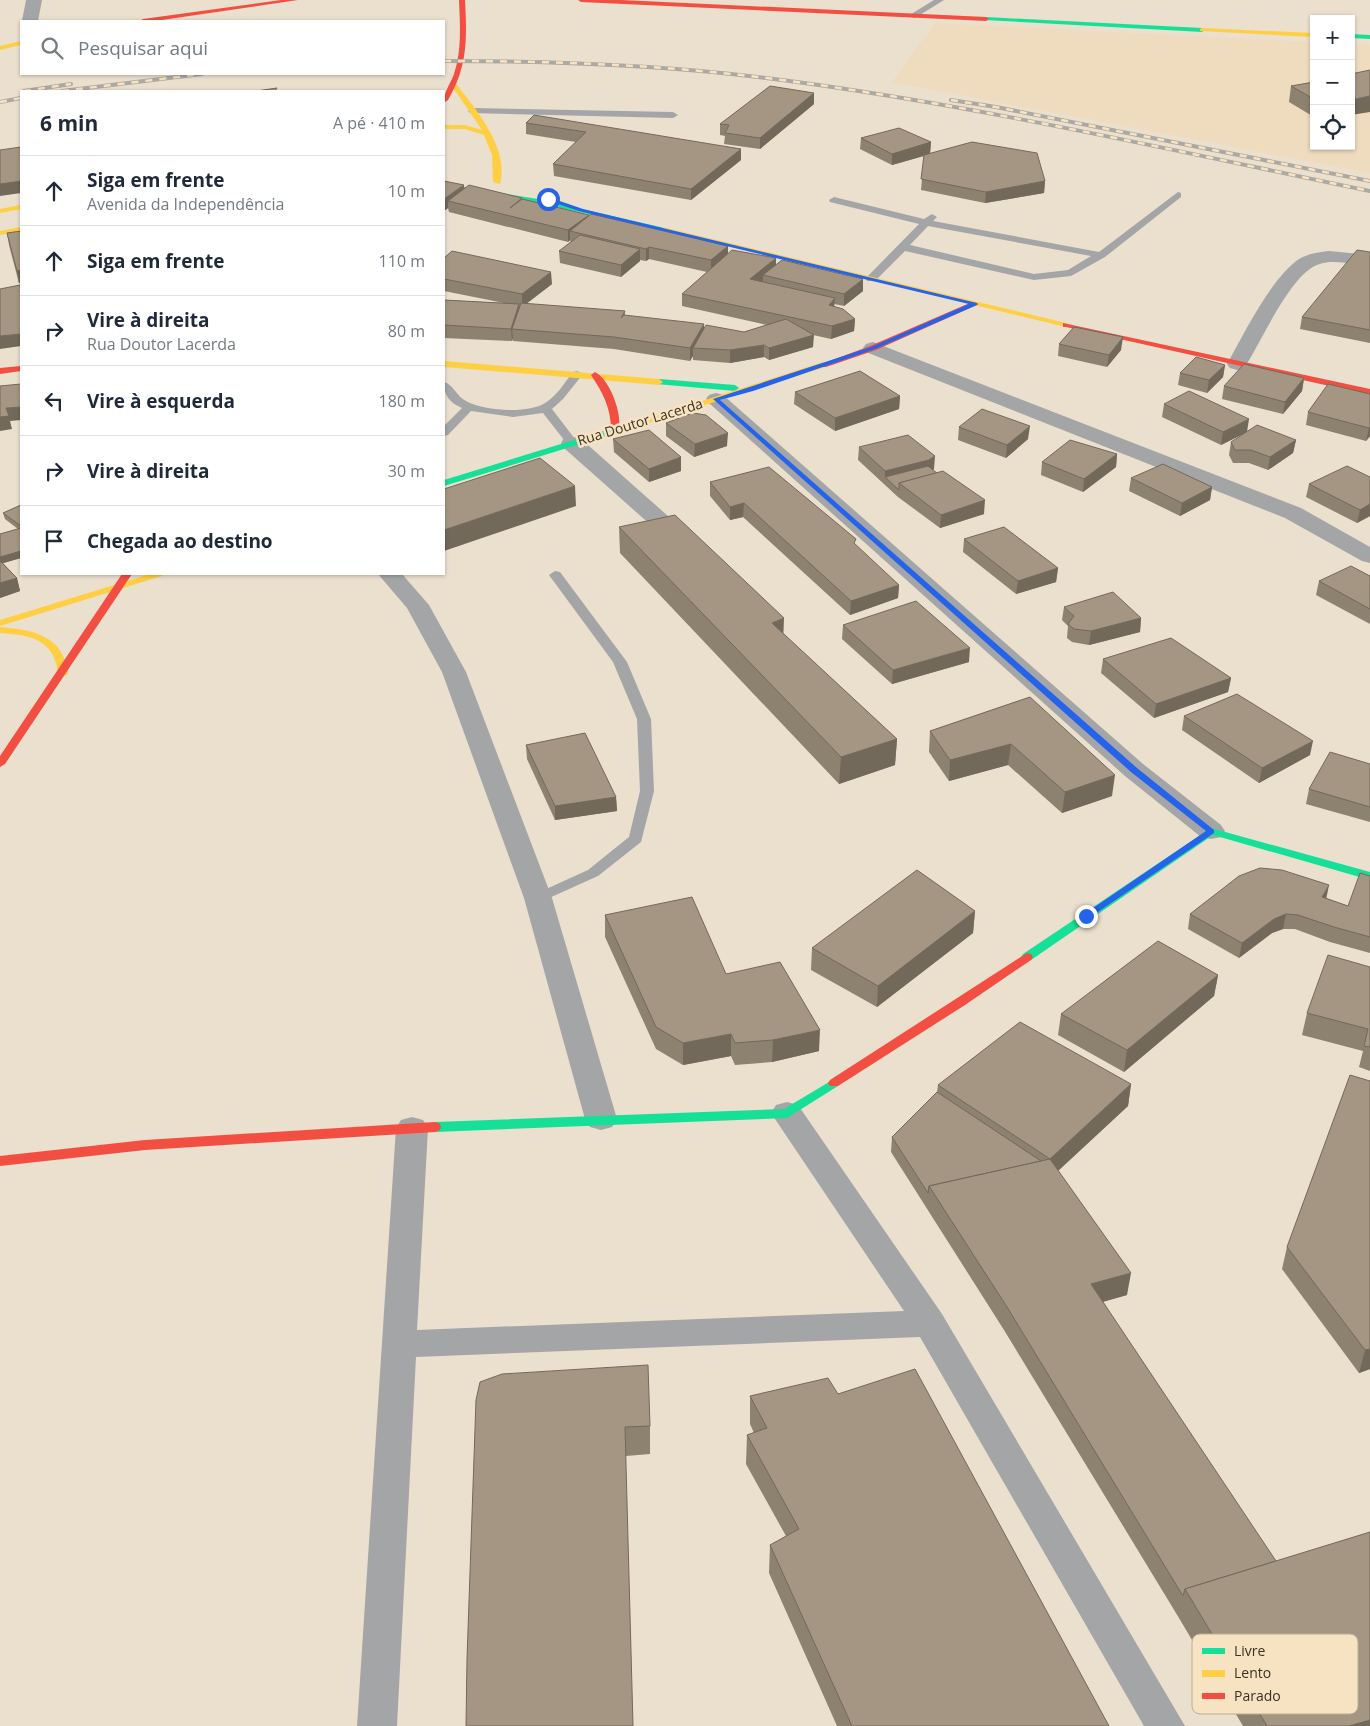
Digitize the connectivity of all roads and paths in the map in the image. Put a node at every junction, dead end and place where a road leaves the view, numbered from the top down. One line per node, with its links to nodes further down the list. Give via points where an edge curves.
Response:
1 (34, 0): 8 (street)
2 (296, 0): 9 (street)
3 (462, 0): 15 (street, via 464,61)
4 (581, 0): 6 (street)
5 (940, 0): 7 (lane)
6 (690, 2): 7 (street)
7 (912, 16): 10 (street)
8 (30, 20)
9 (150, 20)
10 (1310, 35)
11 (1355, 36): 12 (street)
12 (1370, 37)
13 (20, 43): 14 (street)
14 (0, 48)
15 (455, 86): 16 (street); 17 (street)
16 (445, 100)
17 (473, 111): 18 (lane); 20 (street)
18 (673, 115)
19 (445, 127): 20 (street, via 478,128)
20 (486, 133): 22 (street, via 496,156)
21 (482, 178): 22 (street)
22 (497, 182): 27 (street)
23 (445, 186): 27 (street)
24 (1178, 195): 34 (lane)
25 (834, 200): 30 (lane)
26 (20, 207): 28 (street)
27 (581, 210): 36 (street)
28 (0, 211)
29 (934, 214): 30 (lane)
30 (926, 223): 33 (lane); 34 (lane)
31 (20, 229): 32 (street)
32 (0, 234)
33 (903, 247): 34 (lane, via 1034,277 1071,273); 36 (lane)
34 (1101, 255)
35 (1370, 261): 40 (street, via 1332,256 1307,262 1287,282)
36 (871, 279): 37 (street)
37 (975, 304): 38 (street, Rua Doutor Lacerda); 40 (street)
38 (873, 348): 46 (street, Rua Doutor Lacerda); 56 (street, via 1293,513)
39 (445, 364): 43 (street)
40 (1237, 364): 47 (street)
41 (20, 369): 42 (street)
42 (0, 372)
43 (577, 374): 44 (street); 50 (lane)
44 (595, 375): 46 (street); 51 (street, via 613,399 617,415)
45 (445, 386): 49 (lane, via 456,400)
46 (751, 389): 48 (street, Rua Doutor Lacerda)
47 (1370, 392)
48 (716, 399): 51 (street, Rua Doutor Lacerda); 66 (street, via 1134,770)
49 (469, 407): 50 (lane, via 498,413 532,412); 52 (lane)
50 (545, 408): 53 (lane)
51 (615, 430): 53 (street, Rua Doutor Lacerda)
52 (445, 433)
53 (572, 444): 54 (street, Rua Doutor Lacerda); 55 (street)
54 (445, 483)
55 (661, 522)
56 (1370, 556)
57 (126, 575): 61 (street)
58 (156, 575): 61 (street)
59 (391, 575): 68 (street, via 417,605 454,672)
60 (555, 575): 68 (lane, via 624,670 644,719 647,791 636,839 593,873)
61 (118, 587): 62 (street); 64 (street)
62 (0, 623)
63 (0, 630): 64 (street, via 33,637 53,646 59,654)
64 (62, 673): 65 (street)
65 (0, 764)
66 (1211, 831): 67 (street); 69 (street, via 961,1002)
67 (1370, 876)
68 (538, 898): 70 (street)
69 (787, 1113): 70 (street); 73 (street)
70 (601, 1119): 71 (street)
71 (412, 1128): 72 (street, via 145,1145); 74 (street)
72 (0, 1161)
73 (930, 1323): 74 (street); 76 (street)
74 (399, 1344): 75 (street)
75 (377, 1726)
76 (1165, 1726)

